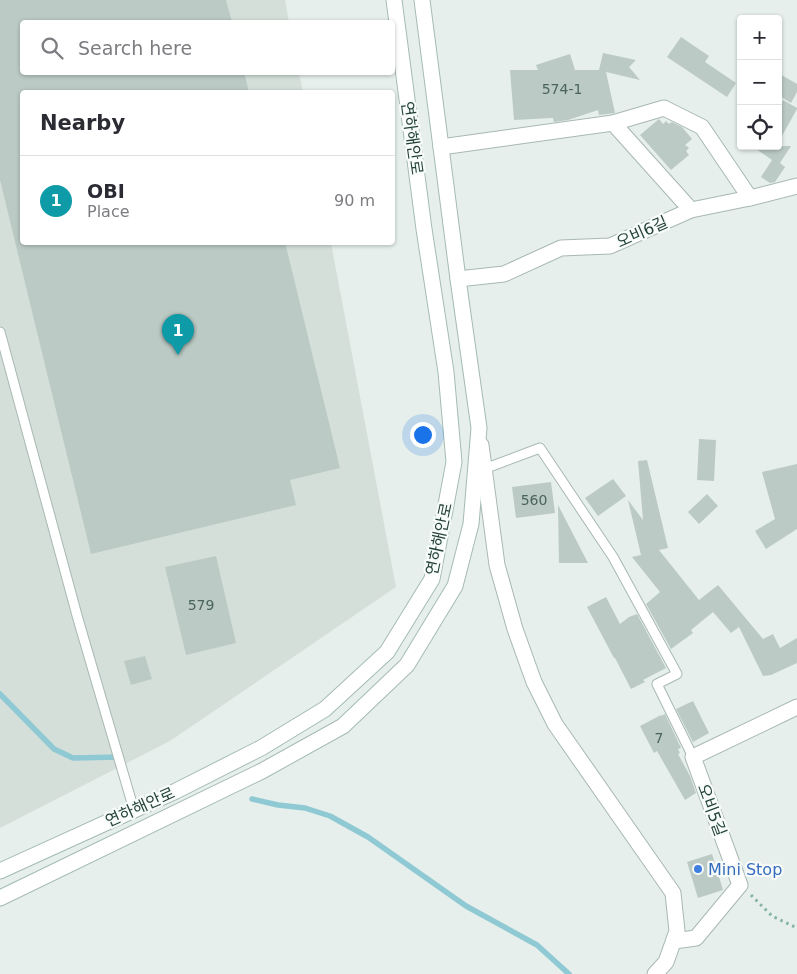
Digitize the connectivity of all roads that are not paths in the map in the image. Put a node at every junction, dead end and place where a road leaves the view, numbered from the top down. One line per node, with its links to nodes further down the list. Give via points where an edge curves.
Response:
1 (394, 0): 14 (street, 연하해안로, via 446,372 454,462 432,579 387,652 325,709 261,748)
2 (422, 0): 4 (street, 연하해안로)
3 (613, 123): 4 (street); 6 (street, via 664,108 702,127); 7 (street)
4 (441, 148): 8 (street, 연하해안로)
5 (797, 186): 6 (street, 오비6길)
6 (750, 198): 7 (street, 오비6길)
7 (691, 210): 8 (street, 오비6길, via 610,246 561,248 504,274)
8 (458, 279): 10 (street, 연하해안로)
9 (0, 332): 14 (lane)
10 (479, 428): 11 (street, 연하해안로); 16 (street, 연하해안로, via 471,524 455,586 407,665 343,726 262,771)
11 (484, 469): 13 (lane, via 540,448 613,557 676,674 657,684); 17 (street, 연하해안로, via 497,565 514,629 534,682 555,724 673,893 677,931)
12 (797, 706): 13 (street)
13 (693, 757): 17 (street, 오비5길, via 740,885 696,938)
14 (134, 810): 15 (street, 연하해안로)
15 (0, 871)
16 (0, 898)
17 (674, 941): 18 (street, 연하해안로, via 666,962)
18 (655, 974)

